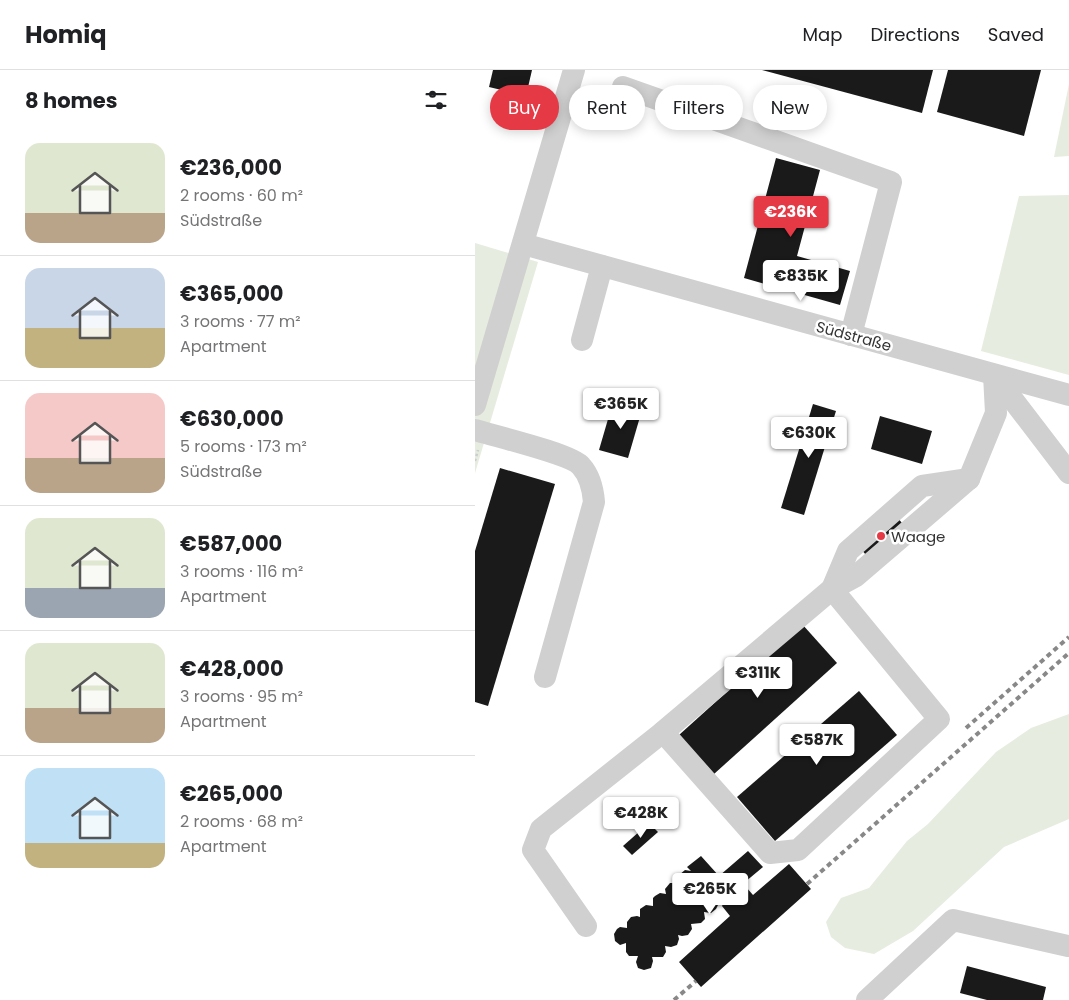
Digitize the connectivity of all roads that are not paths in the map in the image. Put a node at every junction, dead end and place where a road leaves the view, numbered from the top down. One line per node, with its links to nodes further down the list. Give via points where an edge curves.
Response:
1 (574, 70): 3 (street)
2 (645, 95): 5 (street, via 891,182)
3 (523, 244): 4 (street, Südstraße); 9 (street)
4 (601, 266): 5 (street, Südstraße); 6 (street)
5 (851, 335): 7 (street, Südstraße)
6 (581, 340)
7 (994, 374): 8 (street, Südstraße); 11 (street); 12 (street, via 995,413 969,479 856,576)
8 (1069, 395)
9 (475, 405)
10 (475, 430): 13 (street, via 573,461 580,465 592,484 594,502)
11 (1069, 473)
12 (832, 589): 14 (street); 14 (street, via 939,719 798,850 770,853)
13 (545, 677)
14 (663, 732): 15 (street, via 541,829 533,850)
15 (586, 926)
16 (1068, 946): 17 (street, via 953,920)
17 (867, 1000)

